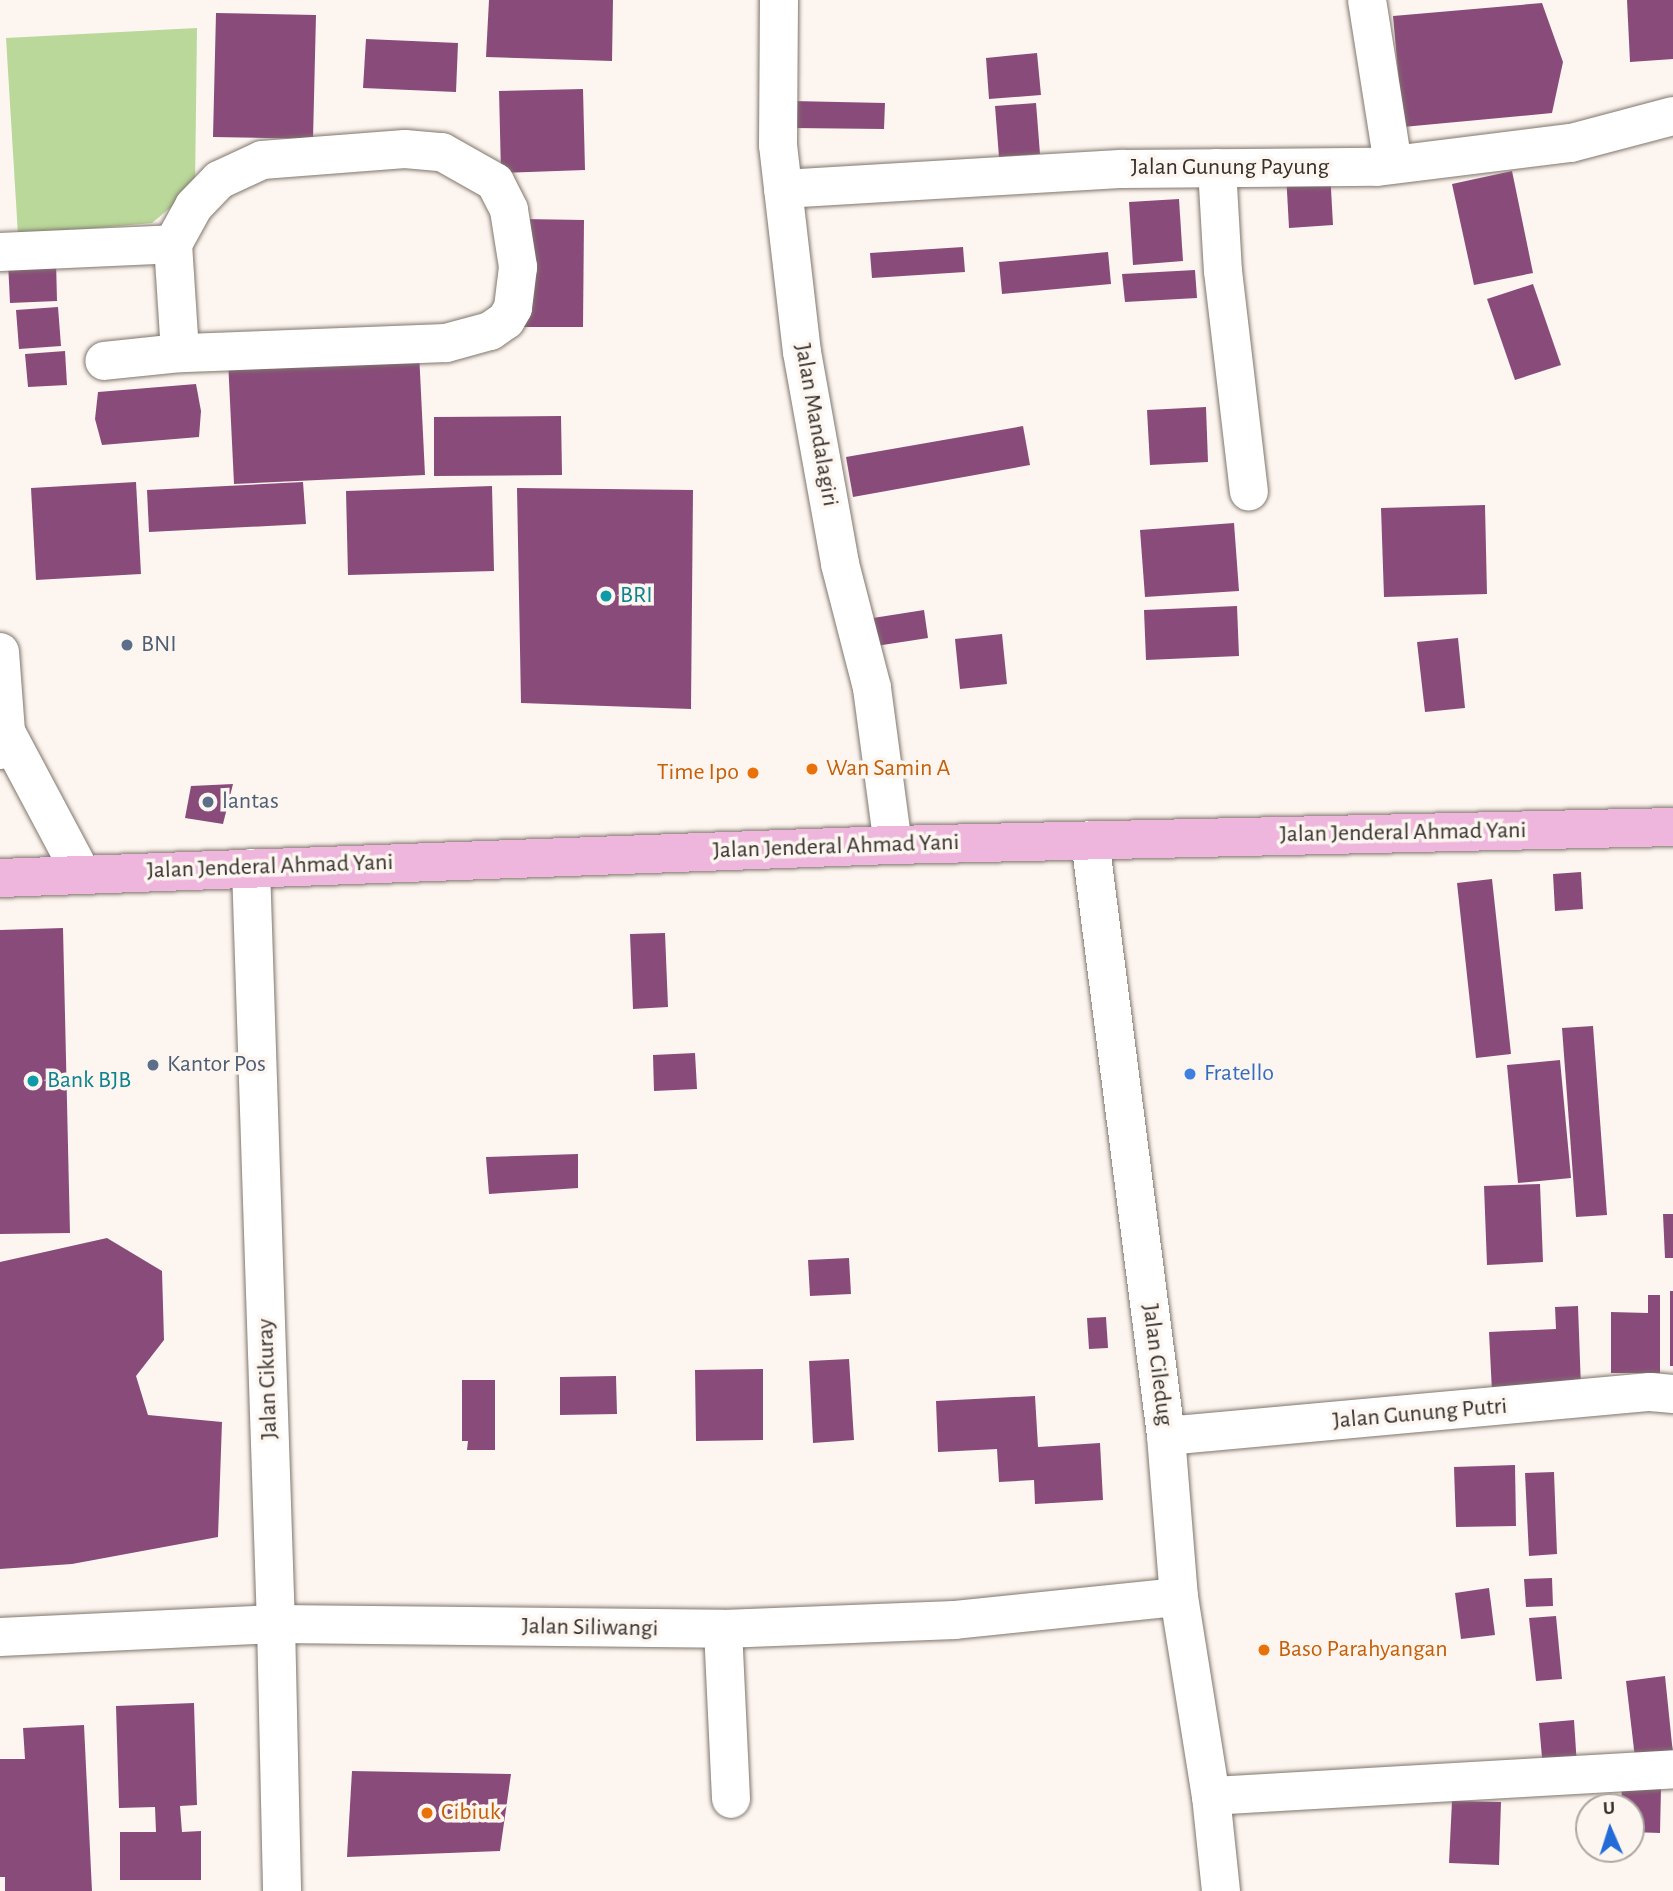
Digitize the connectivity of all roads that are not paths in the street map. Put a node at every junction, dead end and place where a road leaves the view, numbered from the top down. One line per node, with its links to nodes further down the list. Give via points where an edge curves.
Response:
1 (779, 0): 6 (street, Jalan Mandalagiri, via 778,145)
2 (1367, 0): 4 (street)
3 (1673, 116): 4 (street, Jalan Gunung Payung, via 1571,143)
4 (1393, 164): 5 (street, Jalan Gunung Payung)
5 (1217, 168): 6 (street, Jalan Gunung Payung, via 1123,169); 11 (street, via 1223,271)
6 (783, 190): 16 (street, Jalan Mandalagiri, via 802,352 841,564 872,688)
7 (173, 244): 8 (street); 9 (street); 9 (street, via 194,206 219,180 262,160 405,149 442,152 495,182 509,209 518,267 513,309 506,320 490,331 446,343)
8 (0, 252)
9 (180, 353): 10 (street)
10 (104, 360)
11 (1249, 491)
12 (0, 652): 13 (street)
13 (3, 741): 18 (street)
14 (1673, 827): 15 (main road, Jalan Jenderal Ahmad Yani)
15 (1090, 840): 16 (main road, Jalan Jenderal Ahmad Yani); 21 (street, Jalan Ciledug)
16 (893, 845): 17 (main road, Jalan Jenderal Ahmad Yani)
17 (251, 868): 18 (main road, Jalan Jenderal Ahmad Yani); 23 (street, Jalan Cikuray)
18 (82, 875): 19 (main road, Jalan Jenderal Ahmad Yani)
19 (0, 878)
20 (1673, 1394): 21 (street, Jalan Gunung Putri, via 1650,1392)
21 (1166, 1436): 22 (street, Jalan Ciledug)
22 (1179, 1598): 24 (street, Jalan Siliwangi, via 955,1620); 27 (street, Jalan Ciledug)
23 (276, 1624): 24 (street, Jalan Siliwangi); 25 (street, Jalan Siliwangi); 29 (street, Jalan Cikuray)
24 (723, 1629): 28 (street)
25 (0, 1637)
26 (1673, 1769): 27 (street)
27 (1211, 1796): 30 (street, Jalan Ciledug)
28 (731, 1799)
29 (291, 1891)
30 (1221, 1891)

